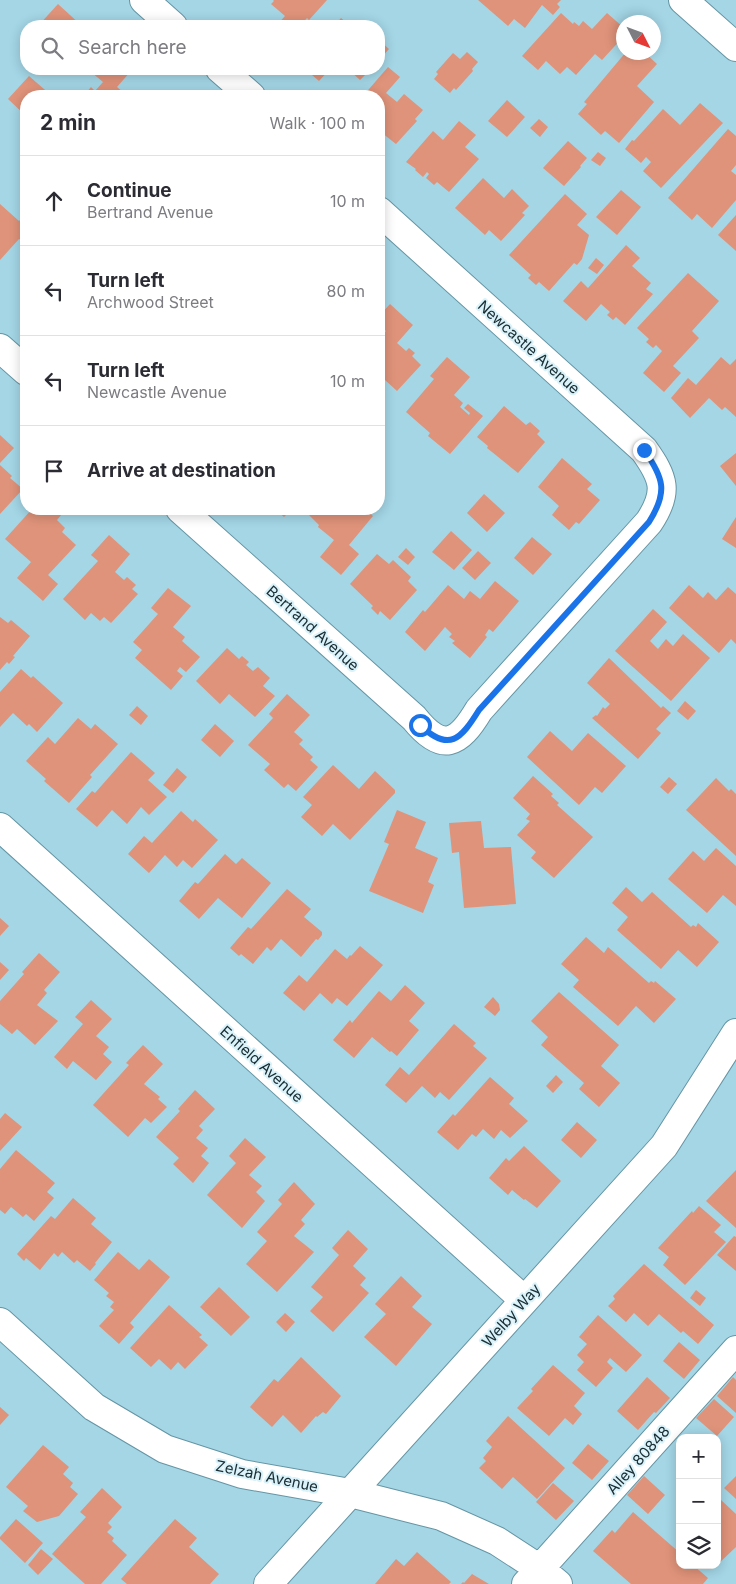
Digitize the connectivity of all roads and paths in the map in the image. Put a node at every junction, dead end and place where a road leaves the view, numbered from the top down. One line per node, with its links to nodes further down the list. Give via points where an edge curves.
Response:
1 (144, 0): 3 (street)
2 (683, 0): 4 (street)
3 (166, 20)
4 (736, 47)
5 (227, 75): 6 (street)
6 (244, 90)
7 (385, 217): 11 (street, Newcastle Avenue, via 644,450 657,467 663,492 657,510 639,534 479,710 464,731)
8 (0, 348): 9 (street)
9 (20, 366)
10 (187, 515): 11 (street, Bertrand Avenue, via 428,734)
11 (448, 741)
12 (0, 827): 14 (street, Enfield Avenue)
13 (736, 1033): 14 (street, Welby Way, via 664,1146)
14 (524, 1300): 17 (street, Welby Way)
15 (0, 1322): 17 (street, Zelzah Avenue, via 94,1407 165,1449 242,1474)
16 (736, 1350): 18 (street, Alley 80848)
17 (350, 1493): 18 (street, Zelzah Avenue, via 441,1516 497,1541); 19 (street, Welby Way)
18 (541, 1579)
19 (268, 1584)

